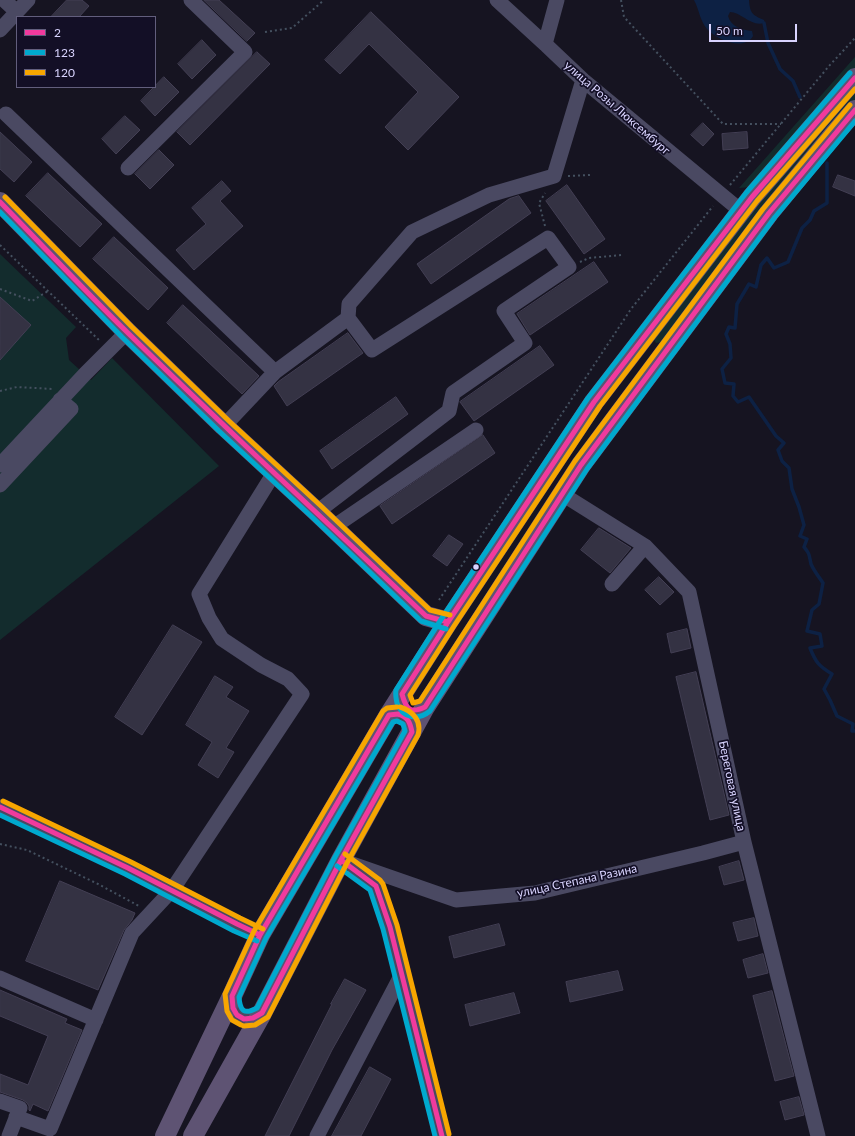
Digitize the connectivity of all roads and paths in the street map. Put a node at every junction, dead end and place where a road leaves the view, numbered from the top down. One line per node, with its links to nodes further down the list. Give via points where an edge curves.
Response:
1 (4, 0): 8 (street)
2 (28, 0): 8 (street)
3 (192, 0): 18 (street, via 245,52)
4 (324, 0): 10 (path, via 292,28)
5 (497, 0): 12 (street, улица Розы Люксембург)
6 (556, 0): 12 (street)
7 (621, 0): 17 (path, via 624,17 723,124)
8 (17, 12): 9 (street)
9 (0, 30)
10 (265, 32)
11 (855, 38): 17 (path)
12 (545, 44): 14 (street, улица Розы Люксембург)
13 (855, 78): 23 (main road)
14 (583, 80): 20 (street); 21 (street, улица Розы Люксембург)
15 (855, 110): 34 (main road, via 769,213)
16 (6, 114): 35 (street)
17 (781, 124): 21 (path)
18 (128, 168)
19 (590, 175): 20 (path)
20 (554, 176): 24 (path, via 539,203); 30 (street, via 489,196 412,232 349,304)
21 (722, 196): 23 (street, улица Розы Люксембург); 48 (path, via 631,308)
22 (0, 202): 31 (main road)
23 (741, 211): 32 (main road)
24 (548, 238): 27 (street); 30 (street, via 372,350)
25 (0, 245): 29 (path)
26 (622, 255): 27 (path, via 589,258)
27 (569, 267): 44 (street, via 504,311 525,342 453,393 449,411)
28 (0, 289): 29 (path, via 32,301)
29 (48, 291): 33 (path)
30 (348, 318): 35 (street)
31 (127, 332): 33 (street); 38 (main road)
32 (638, 346): 34 (main road, via 643,343 650,346); 49 (main road, via 594,402)
33 (109, 349): 37 (street)
34 (658, 361): 43 (main road)
35 (275, 372): 38 (street)
36 (0, 391): 37 (path, via 17,387)
37 (65, 395): 40 (street); 42 (street, via 71,409)
38 (224, 426): 41 (main road)
39 (476, 430): 45 (street)
40 (0, 465)
41 (274, 473): 44 (main road); 58 (street, via 199,594 209,618 222,639 261,665 288,679 302,694)
42 (0, 485)
43 (562, 494): 46 (street, Береговая улица); 51 (main road)
44 (317, 512): 45 (main road)
45 (332, 528): 49 (main road, via 426,616)
46 (644, 546): 47 (street); 55 (street, Береговая улица, via 689,592)
47 (612, 584)
48 (439, 600)
49 (448, 622): 50 (main road)
50 (402, 694): 51 (main road, via 408,708 417,711); 52 (main road)
51 (425, 707): 53 (main road)
52 (389, 715): 53 (street, via 407,716 411,722); 60 (main road)
53 (412, 732): 57 (main road)
54 (0, 807): 58 (street)
55 (744, 842): 57 (street, улица Степана Разина, via 535,892 456,900); 74 (street, Береговая улица)
56 (0, 844): 59 (path, via 26,850 98,884)
57 (341, 860): 61 (street, via 376,886 390,926); 64 (main road)
58 (172, 890): 59 (street); 60 (street)
59 (151, 913): 65 (street, via 132,933)
60 (260, 935): 63 (main road)
61 (402, 974): 72 (street); 73 (street)
62 (0, 978): 65 (street)
63 (232, 996): 64 (street, via 232,1008 240,1017 252,1018); 70 (main road)
64 (262, 1012): 71 (main road)
65 (96, 1020): 68 (street)
66 (0, 1100): 67 (street, via 20,1108)
67 (16, 1117): 68 (street); 69 (street)
68 (48, 1132)
69 (9, 1136)
70 (165, 1136)
71 (193, 1136)
72 (317, 1136)
73 (442, 1136)
74 (818, 1136)

